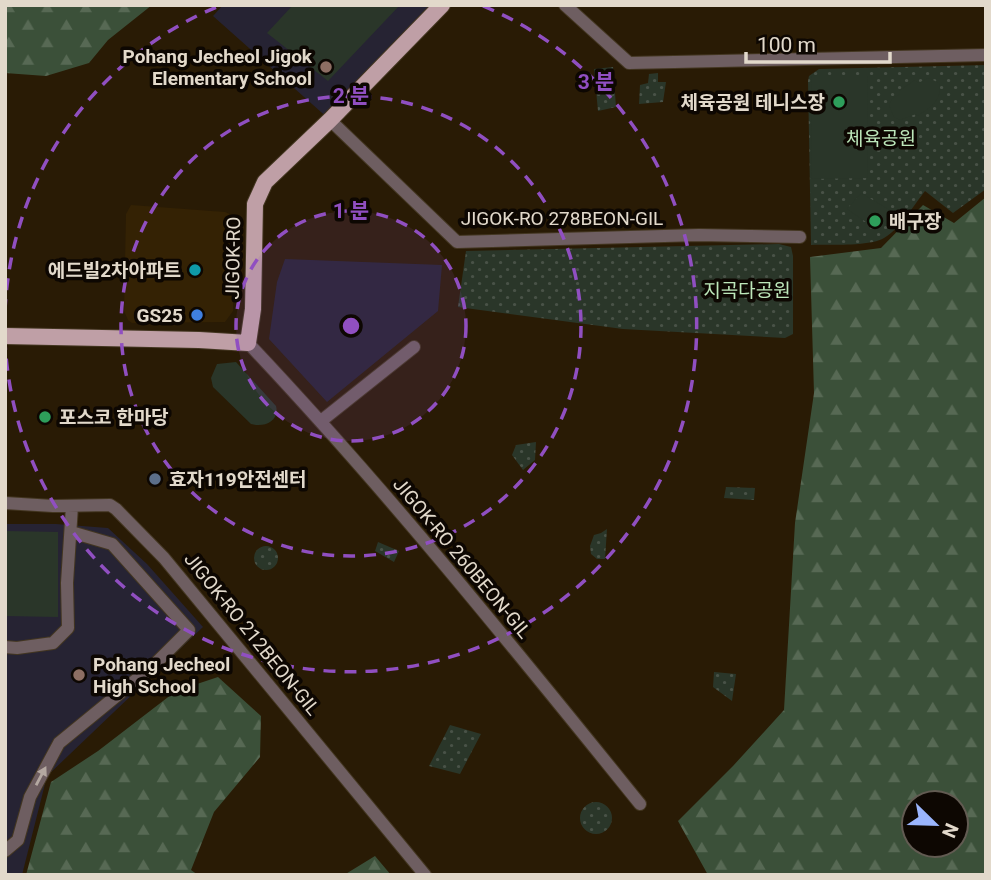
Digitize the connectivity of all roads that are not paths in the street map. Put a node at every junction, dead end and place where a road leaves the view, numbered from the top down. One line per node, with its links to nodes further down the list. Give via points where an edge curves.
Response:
1 (442, 5): 4 (main road, JIGOK-RO)
2 (565, 5): 3 (street, via 629,63)
3 (986, 55)
4 (330, 120): 5 (street, JIGOK-RO 278BEON-GIL, via 457,242); 7 (main road, JIGOK-RO, via 265,182 255,204)
5 (800, 237)
6 (5, 336): 7 (main road)
7 (248, 343): 9 (street, JIGOK-RO 260BEON-GIL)
8 (414, 347): 9 (street)
9 (321, 421): 14 (street, JIGOK-RO 260BEON-GIL)
10 (5, 503): 11 (street, JIGOK-RO 212BEON-GIL)
11 (72, 506): 12 (street); 17 (street, JIGOK-RO 212BEON-GIL, via 110,505 158,552)
12 (71, 532): 13 (street, via 68,628 52,643); 15 (street, one-way to 12, via 59,743 153,666 189,630 112,544)
13 (5, 647)
14 (640, 804)
15 (11, 840): 16 (street)
16 (5, 851)
17 (425, 875)

